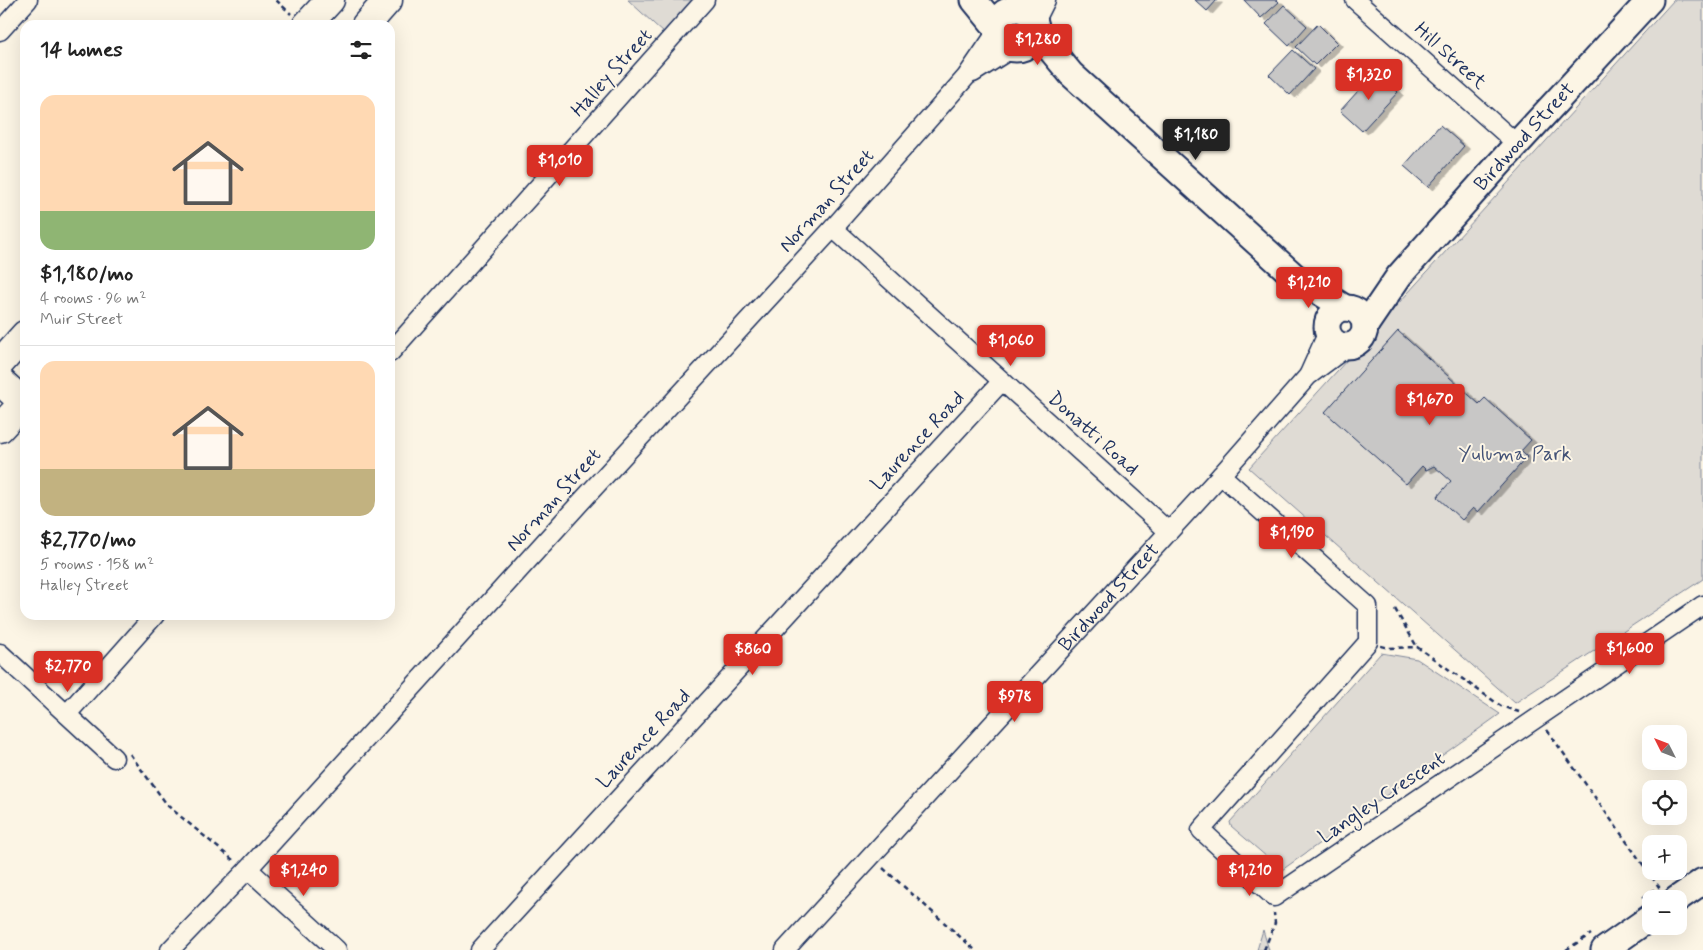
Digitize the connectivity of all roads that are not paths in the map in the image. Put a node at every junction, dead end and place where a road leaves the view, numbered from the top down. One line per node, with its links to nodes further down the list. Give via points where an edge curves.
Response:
1 (28, 0): 12 (street)
2 (330, 0): 9 (highway)
3 (388, 0): 10 (highway)
4 (705, 0): 17 (street, Halley Street)
5 (974, 0): 11 (street)
6 (1046, 0): 11 (street)
7 (1355, 0): 13 (street, Hill Street)
8 (1650, 0): 13 (street, Birdwood Street)
9 (299, 20)
10 (370, 20)
11 (1015, 23): 14 (street, Norman Street); 15 (street)
12 (0, 31)
13 (1517, 144): 15 (street, Birdwood Street, via 1399,276)
14 (833, 228): 20 (street, Donatti Road); 31 (street, Norman Street)
15 (1343, 324): 24 (street, Birdwood Street, via 1308,376)
16 (20, 341): 18 (highway)
17 (395, 346)
18 (0, 363)
19 (0, 380): 21 (highway)
20 (1002, 381): 25 (street, Donatti Road); 40 (street, Laurence Road)
21 (20, 398)
22 (20, 406): 23 (highway)
23 (0, 428)
24 (1221, 475): 25 (street, Birdwood Street); 26 (street, Langley Crescent, via 1368,606 1368,642 1201,830 1274,896)
25 (1168, 530): 41 (street, Birdwood Street)
26 (1703, 606)
27 (151, 620): 29 (street)
28 (0, 653): 29 (street)
29 (67, 714): 30 (street)
30 (114, 758)
31 (248, 869): 38 (street, Norman Street); 39 (street)
32 (1703, 881): 33 (street)
33 (1677, 890)
34 (1703, 897): 35 (street)
35 (1687, 908)
36 (1642, 923): 42 (street)
37 (1648, 935): 43 (street)
38 (170, 950)
39 (337, 950)
40 (480, 950)
41 (785, 950)
42 (1604, 950)
43 (1626, 950)

